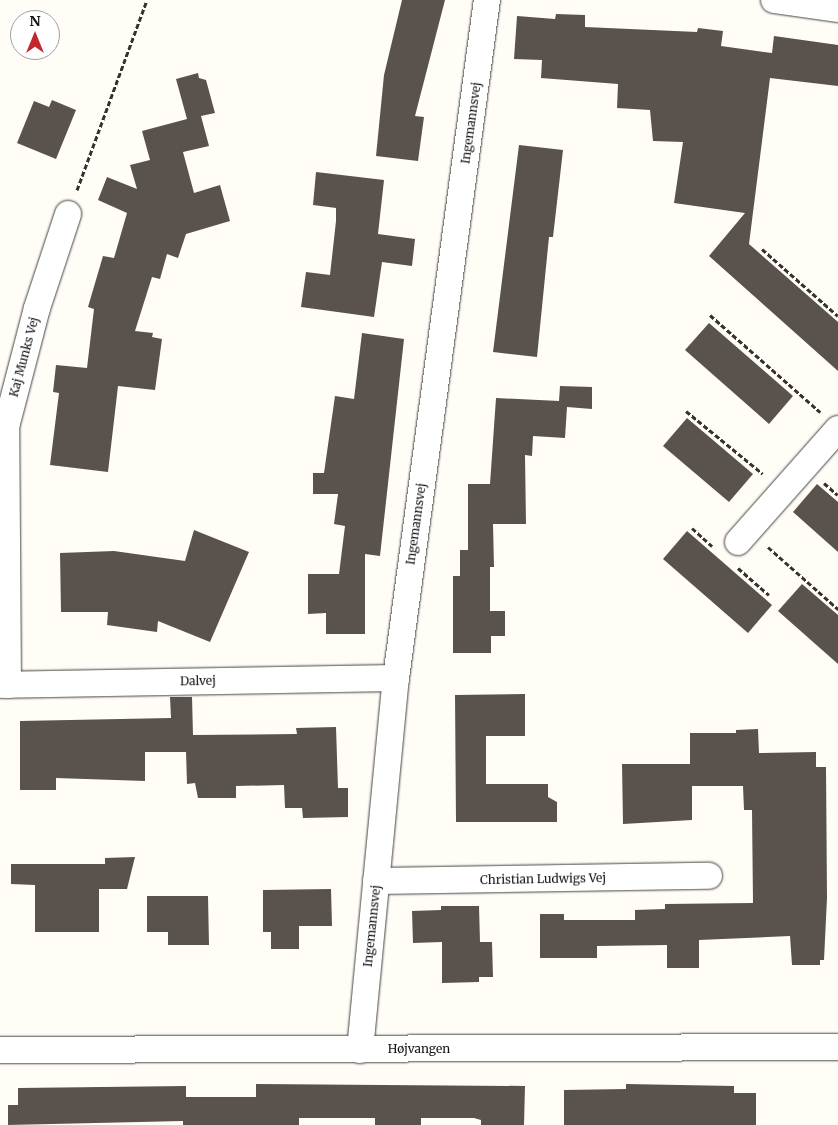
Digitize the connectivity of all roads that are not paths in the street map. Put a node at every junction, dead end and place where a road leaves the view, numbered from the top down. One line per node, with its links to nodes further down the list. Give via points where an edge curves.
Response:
1 (487, 0): 7 (street, Ingemannsvej)
2 (774, 0): 3 (street)
3 (836, 6)
4 (68, 214): 8 (street, Kaj Munks Vej, via 37,308 6,427)
5 (831, 422): 6 (street, via 784,491)
6 (744, 536)
7 (396, 678): 8 (street, Dalvej); 10 (street, Ingemannsvej)
8 (4, 685)
9 (709, 876): 10 (street, Christian Ludwigs Vej)
10 (376, 882): 13 (street, Ingemannsvej)
11 (838, 1047): 13 (street, Højvangen)
12 (0, 1050): 13 (street, Højvangen)
13 (360, 1050)

